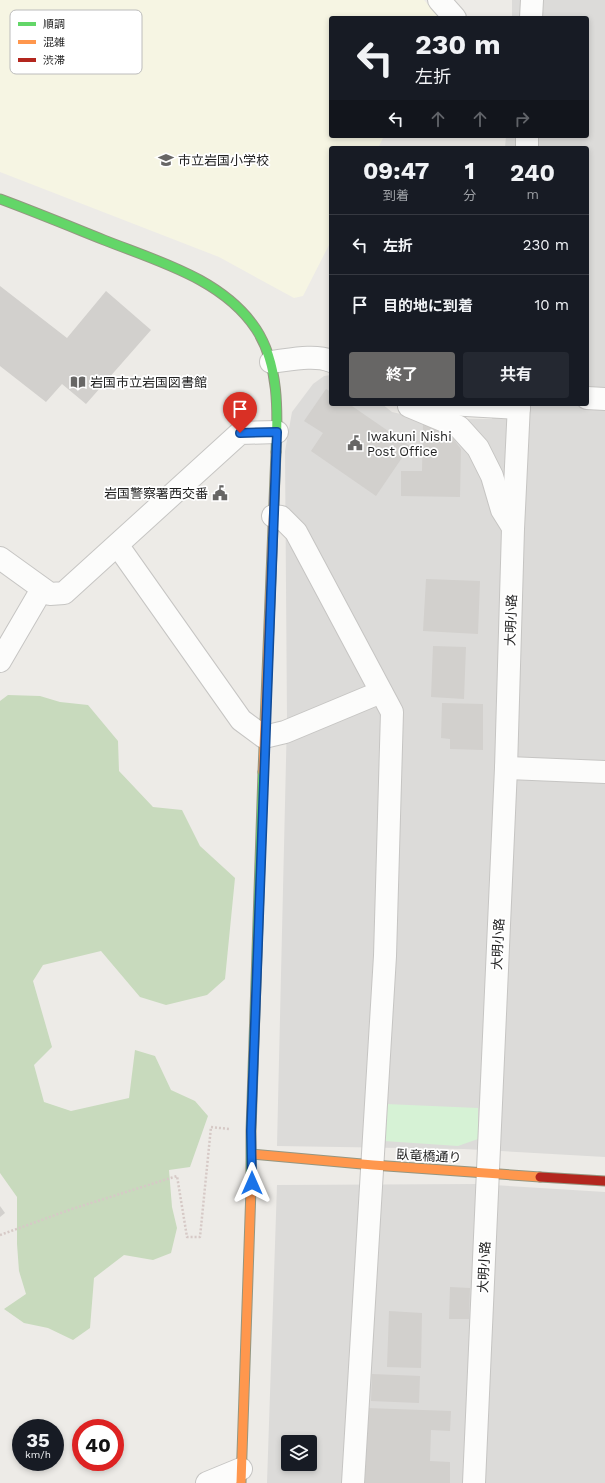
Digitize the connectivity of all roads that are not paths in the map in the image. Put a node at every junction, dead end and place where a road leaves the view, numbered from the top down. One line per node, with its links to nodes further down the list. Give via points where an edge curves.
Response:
1 (439, 0): 3 (street)
2 (532, 0): 4 (street)
3 (453, 16)
4 (531, 16)
5 (0, 199): 7 (street, via 149,258 208,285 239,307 256,329)
6 (329, 360): 7 (street, via 301,359)
7 (271, 362): 12 (street, via 276,389)
8 (589, 398): 9 (street)
9 (605, 399)
10 (409, 406): 14 (street, via 459,427 478,448 492,476 502,510)
11 (519, 406): 14 (street, 大明小路)
12 (277, 432): 13 (street); 15 (street, via 240,433)
13 (273, 516): 19 (street, via 281,517 296,532); 20 (street)
14 (513, 529): 21 (street, 大明小路)
15 (118, 546): 17 (street, via 64,593 50,594); 20 (street, via 242,720)
16 (0, 558): 17 (street)
17 (42, 589): 18 (street)
18 (0, 661)
19 (382, 692): 20 (street, via 285,732); 24 (street, via 392,712 385,956)
20 (264, 737): 23 (street)
21 (506, 768): 22 (street); 25 (street, 大明小路)
22 (605, 772)
23 (252, 1154): 24 (street, 臥竜橋通り); 27 (street)
24 (373, 1165): 25 (street, 臥竜橋通り); 29 (street)
25 (488, 1172): 26 (street, 臥竜橋通り); 30 (street, 大明小路)
26 (605, 1181)
27 (241, 1476): 28 (street)
28 (208, 1483)
29 (353, 1483)
30 (474, 1483)

